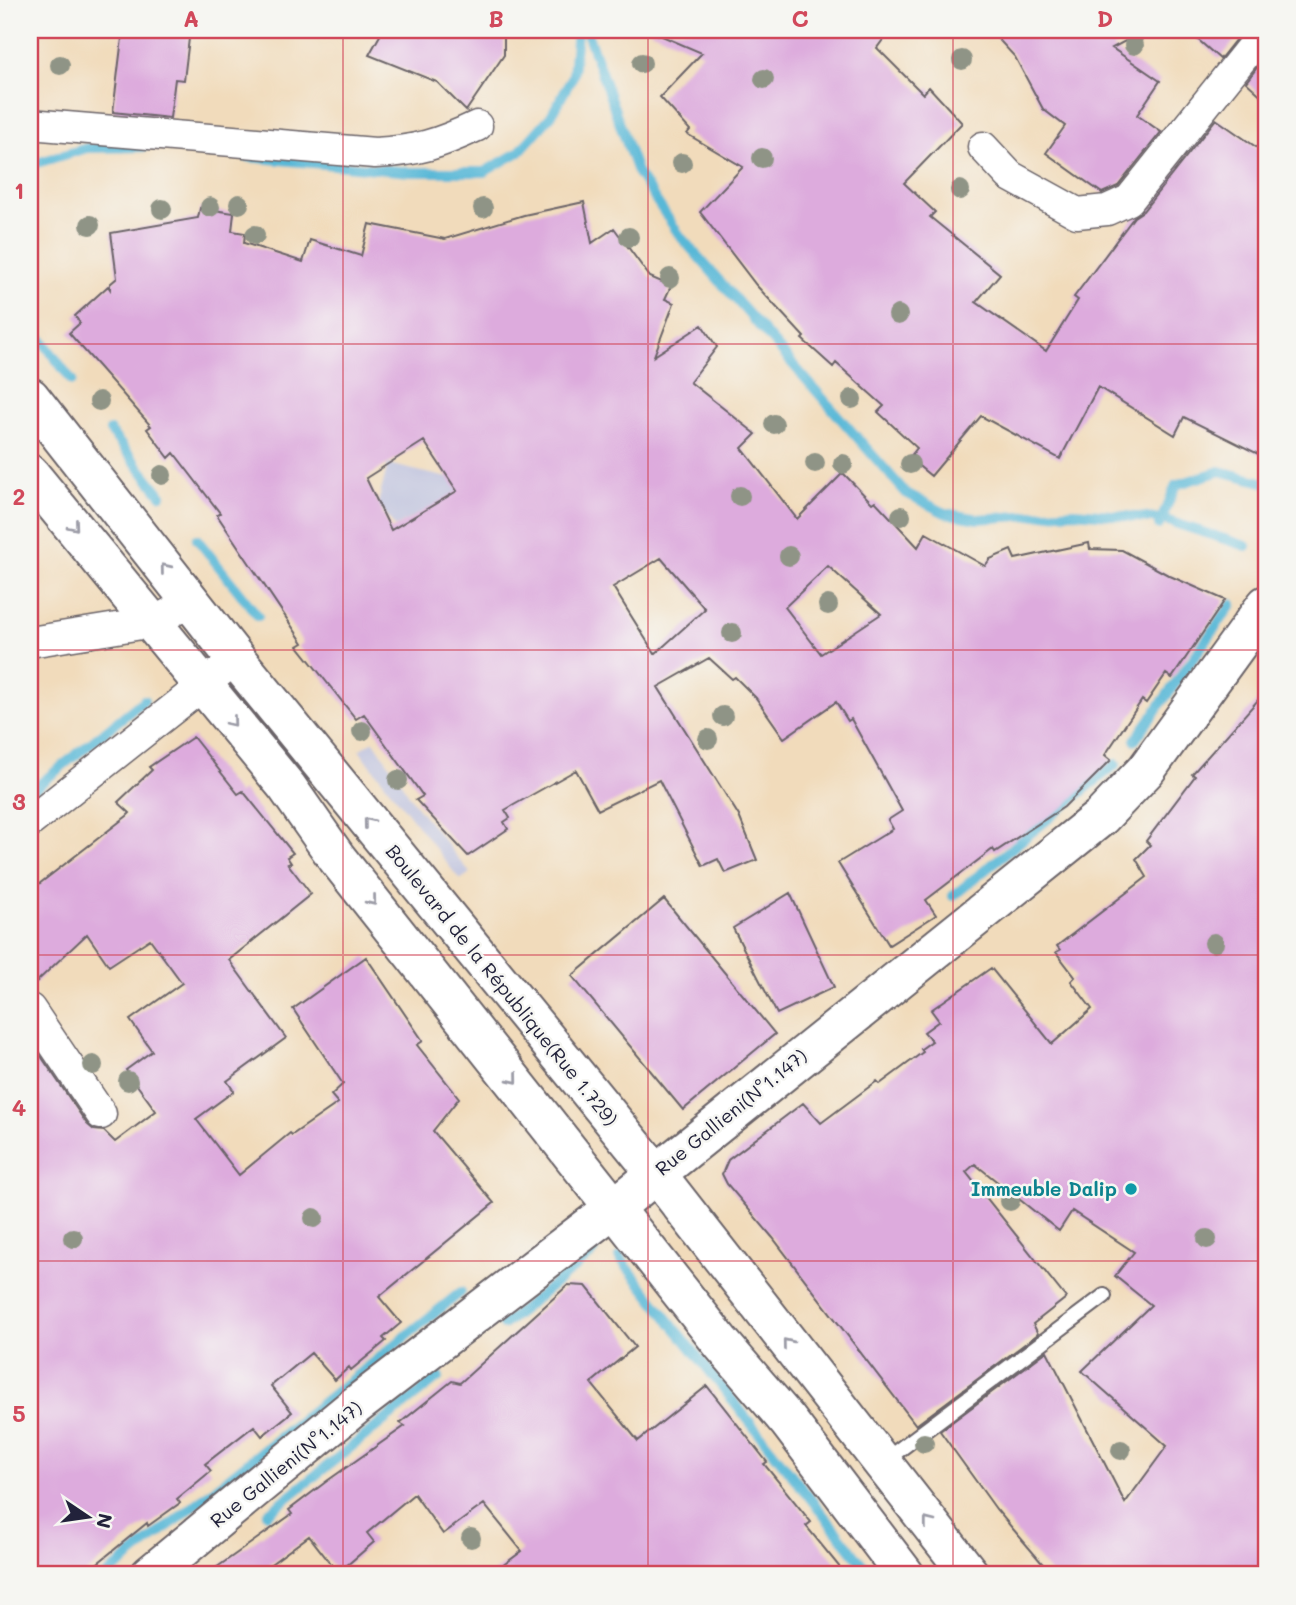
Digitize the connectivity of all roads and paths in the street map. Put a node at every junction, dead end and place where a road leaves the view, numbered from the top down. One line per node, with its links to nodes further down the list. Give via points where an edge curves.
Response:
1 (1265, 30): 4 (street, via 1129,200 1107,210 1077,213 1010,176)
2 (30, 124): 3 (street, via 375,153 416,151)
3 (477, 126)
4 (983, 147)
5 (30, 397): 7 (main road, Boulevard de la République(Rue 1.729), one-way to 5)
6 (30, 474): 9 (main road, one-way to 9)
7 (191, 601): 9 (street); 11 (main road, Boulevard de la République(Rue 1.729))
8 (1266, 605): 16 (main road, Rue Gallieni(N°1.147), via 1146,770 1101,817)
9 (154, 622): 10 (street); 12 (main road)
10 (30, 642)
11 (236, 659): 12 (street); 16 (main road, Boulevard de la République(Rue 1.729), one-way to 11)
12 (201, 684): 13 (street); 17 (main road, one-way to 17, via 287,787 336,857)
13 (30, 822)
14 (30, 1009): 15 (street)
15 (101, 1114)
16 (655, 1172): 17 (main road, Rue Gallieni(N°1.147)); 19 (main road, Boulevard de la République(Rue 1.729), one-way to 16)
17 (615, 1207): 20 (main road, Rue Gallieni(N°1.147), via 355,1406); 21 (main road)
18 (1104, 1296): 19 (lane)
19 (881, 1462): 22 (main road, Boulevard de la République(Rue 1.729), one-way to 19)
20 (150, 1575)
21 (905, 1575)
22 (970, 1575)

